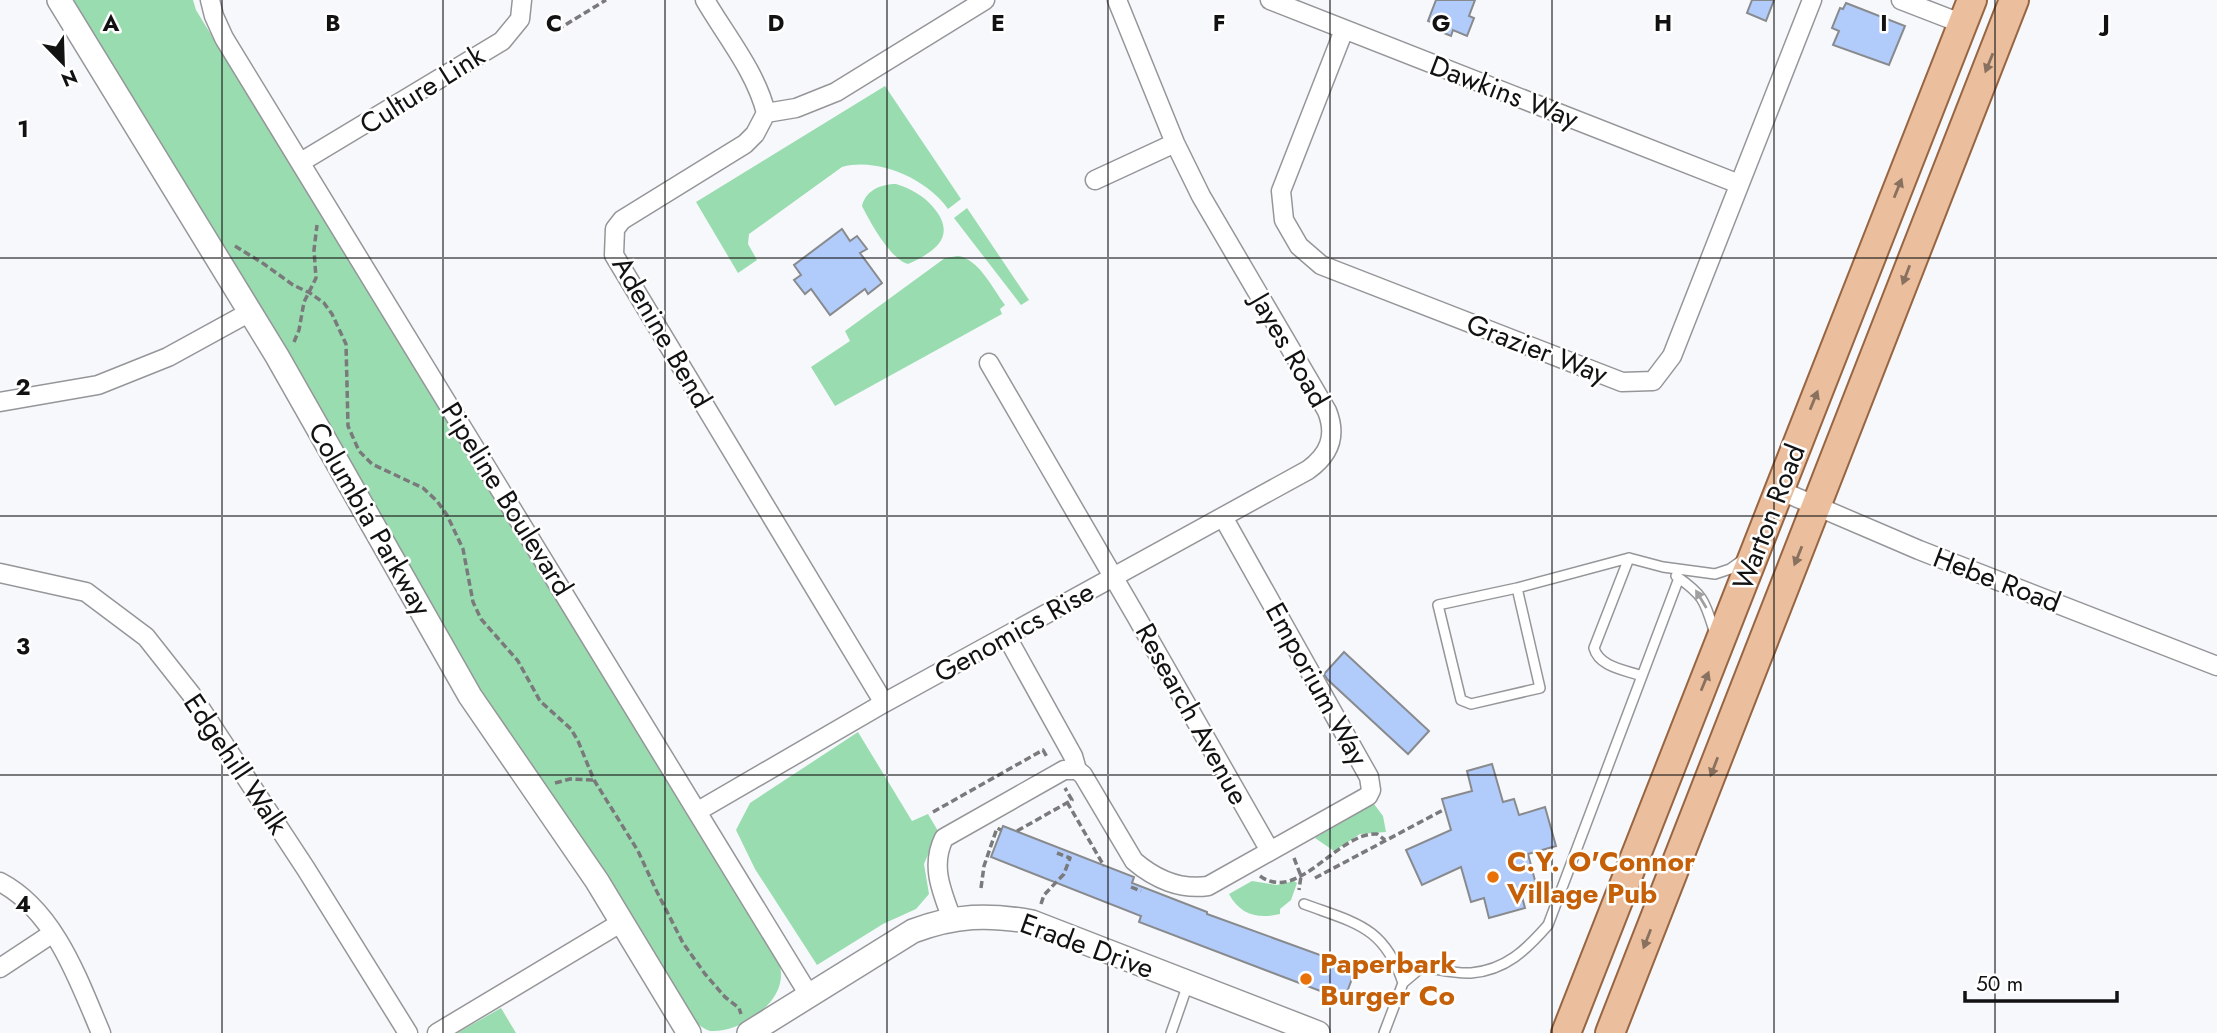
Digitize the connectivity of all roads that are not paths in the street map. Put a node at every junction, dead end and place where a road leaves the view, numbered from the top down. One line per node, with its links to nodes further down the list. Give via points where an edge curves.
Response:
1 (59, 0): 18 (street, Columbia Parkway)
2 (210, 0): 15 (street, Pipeline Boulevard, via 223,38)
3 (522, 0): 15 (street, Culture Link, via 517,25 502,41)
4 (705, 0): 13 (street, via 754,80)
5 (985, 0): 13 (street, via 836,92 816,102)
6 (1117, 0): 14 (street, Jayes Road)
7 (1270, 0): 12 (street, Dawkins Way)
8 (1812, 0): 17 (street, Grazier Way)
9 (1901, 0): 11 (street)
10 (2014, 0): 22 (main road, Warton Road, one-way to 22)
11 (1967, 12): 21 (main road, Warton Road, one-way to 11)
12 (1344, 30): 17 (street, Dawkins Way); 17 (street, Grazier Way, via 1281,191 1284,220 1299,246 1321,265 1346,275 1622,382 1653,381 1672,355)
13 (766, 113): 35 (street, Adenine Bend, via 745,144 622,220 615,229 614,255)
14 (1175, 143): 16 (street); 23 (street, Jayes Road, via 1330,420 1332,441 1320,462)
15 (301, 162): 37 (street, Pipeline Boulevard)
16 (1096, 180)
17 (1739, 184)
18 (250, 312): 20 (street, via 169,357 98,385); 42 (street, Columbia Parkway, via 470,696)
19 (989, 363): 28 (street, Genomics Rise)
20 (0, 402)
21 (1779, 490): 22 (street, Hebe Road); 24 (main road, Warton Road)
22 (1818, 505): 33 (street, Hebe Road, via 1919,550); 57 (main road, Warton Road, one-way to 57)
23 (1223, 517): 28 (street, Jayes Road); 38 (street, Emporium Way, via 1371,784 1364,800)
24 (1757, 550): 26 (lane, via 1715,574); 32 (main road, Warton Road)
25 (1629, 558): 26 (lane); 30 (lane); 34 (lane, via 1594,648 1601,661)
26 (1663, 567): 29 (lane)
27 (0, 573): 50 (street, Edgehill Walk, via 86,592 146,637 191,694)
28 (1114, 577): 31 (street, Genomics Rise); 38 (street, Research Avenue)
29 (1679, 578): 32 (lane, one-way to 29, via 1704,599); 34 (lane)
30 (1517, 588): 30 (lane, via 1438,606 1461,700 1471,704 1540,688)
31 (1007, 637): 35 (street, Genomics Rise); 36 (street, Emporium Way)
32 (1719, 646): 56 (main road, Warton Road, one-way to 32)
33 (2217, 666)
34 (1642, 676): 46 (lane, via 1548,925 1526,950 1502,965 1470,973 1422,967)
35 (884, 703): 37 (street, Genomics Rise)
36 (1077, 770): 38 (street, Emporium Way, via 1134,861 1174,884 1208,886); 41 (street, via 1064,771 944,838 938,849 937,874)
37 (698, 811): 47 (street, Pipeline Boulevard)
38 (1270, 852)
39 (0, 882): 43 (street, via 30,903)
40 (1300, 901): 46 (lane, via 1366,927 1382,940)
41 (952, 919): 45 (street, Erade Drive, via 973,916 1032,922); 47 (street, Erade Drive, via 899,938)
42 (622, 922): 51 (street); 52 (street, Columbia Parkway)
43 (52, 933): 44 (street); 49 (street)
44 (0, 968)
45 (1189, 983): 53 (lane); 54 (street, Erade Drive)
46 (1403, 983): 55 (lane)
47 (809, 995): 48 (street, Erade Drive)
48 (747, 1027)
49 (101, 1033)
50 (408, 1033)
51 (437, 1033)
52 (689, 1033)
53 (1171, 1033)
54 (1318, 1033)
55 (1384, 1033)
56 (1566, 1033)
57 (1610, 1033)

